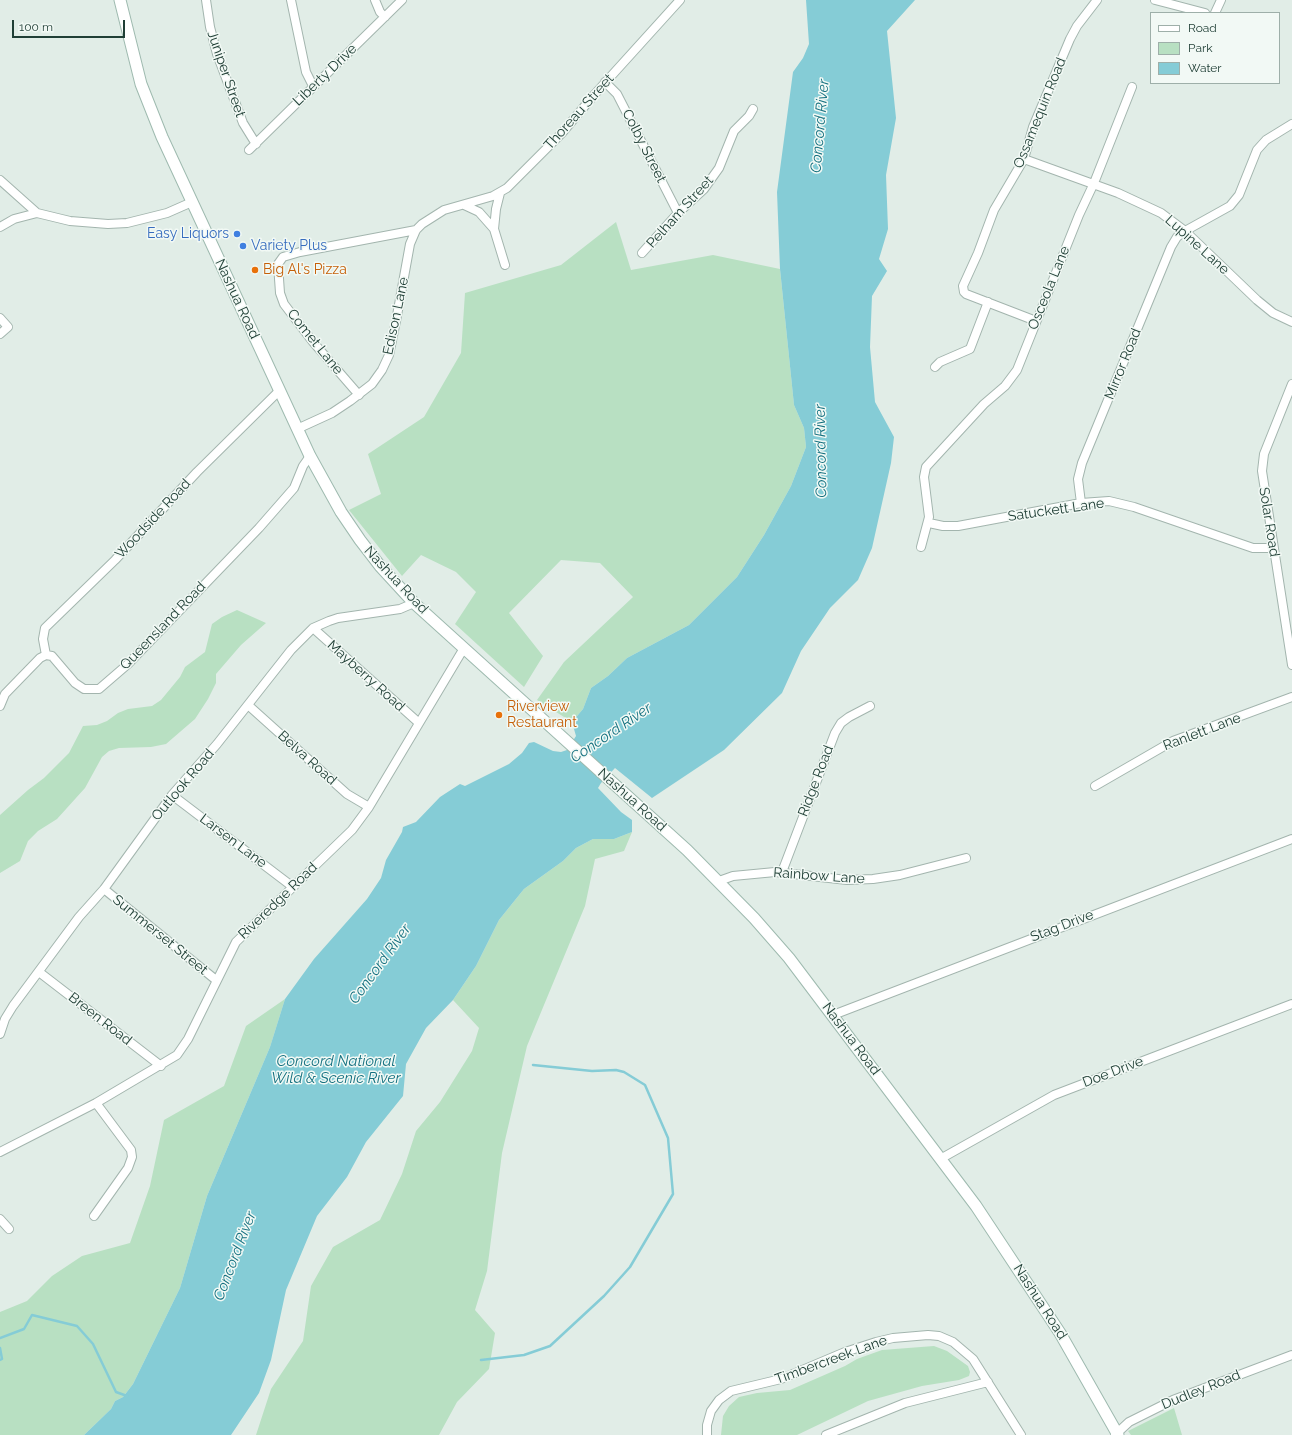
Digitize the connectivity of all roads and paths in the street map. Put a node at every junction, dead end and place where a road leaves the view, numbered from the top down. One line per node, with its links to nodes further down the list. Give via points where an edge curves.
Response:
1 (120, 0): 23 (main road, Nashua Road, via 146,102)
2 (206, 0): 18 (street, Juniper Street, via 217,54)
3 (291, 0): 14 (street, via 306,72)
4 (375, 0): 12 (street)
5 (402, 0): 12 (street, Liberty Drive)
6 (680, 0): 13 (street, Thoreau Street)
7 (1098, 0): 19 (street, Ossamequin Road, via 1070,39 1033,127)
8 (1155, 0): 10 (street)
9 (1221, 0): 11 (street)
10 (1200, 12)
11 (1215, 12)
12 (385, 18): 14 (street, Liberty Drive)
13 (605, 82): 22 (street, Thoreau Street, via 562,133); 26 (street, Colby Street, via 617,94)
14 (314, 86): 18 (street, Liberty Drive)
15 (1132, 87): 21 (street, Osceola Lane)
16 (753, 109): 26 (street, Pelham Street, via 731,136 724,157 712,178 696,198)
17 (1292, 124): 30 (street, Mirror Road, via 1266,140 1257,150 1239,195 1230,206)
18 (253, 147)
19 (1024, 159): 21 (street, Lupine Lane); 33 (street, Ossamequin Road, via 994,210 964,282 963,289 966,294)
20 (0, 180): 25 (street)
21 (1094, 183): 30 (street, Lupine Lane, via 1161,213); 35 (street, Osceola Lane)
22 (500, 193): 24 (street, Thoreau Street); 28 (street)
23 (192, 202): 25 (street, via 167,214 108,224 70,221); 40 (main road, Nashua Road)
24 (464, 205): 28 (street, via 479,212); 29 (street, Thoreau Street, via 436,213)
25 (37, 213): 27 (street, via 14,219)
26 (678, 213): 31 (street, Pelham Street)
27 (0, 227)
28 (494, 229): 32 (street)
29 (416, 230): 41 (street, Edison Lane, via 408,253 389,354 378,377); 41 (street, Comet Lane, via 300,252 283,257 279,261 282,301)
30 (1185, 231): 36 (street, Lupine Lane, via 1257,300 1273,313); 44 (street, Mirror Road, via 1177,237 1171,247 1082,463 1078,480)
31 (642, 253)
32 (505, 264)
33 (988, 302): 35 (street); 38 (street, via 970,349 940,362)
34 (0, 318): 37 (street, via 8,327)
35 (1036, 321): 45 (street, Osceola Lane, via 1012,378 928,464 924,477)
36 (1292, 322)
37 (0, 334)
38 (935, 368)
39 (1292, 384): 47 (street, Solar Road, via 1262,462)
40 (280, 390): 42 (main road, Nashua Road); 51 (street, Woodside Road, via 197,472 115,560 45,628 42,639)
41 (359, 395): 42 (street, Edison Lane, via 332,413)
42 (297, 429): 43 (main road, Nashua Road)
43 (310, 456): 48 (main road, Nashua Road, via 337,506 360,540); 51 (street, Queensland Road, via 294,488 259,528 128,664 99,689 84,689 52,656)
44 (1081, 503): 45 (street, Satuckett Lane, via 958,526); 47 (street, Satuckett Lane, via 1118,502 1253,548)
45 (929, 523): 46 (street)
46 (921, 547)
47 (1273, 548): 52 (street, Solar Road)
48 (414, 603): 49 (street, Outlook Road, via 400,609 338,618); 50 (main road, Nashua Road)
49 (313, 628): 54 (street, Outlook Road, via 291,650); 57 (street, Mayberry Road)
50 (464, 648): 57 (street, Riveredge Road); 64 (main road, Nashua Road)
51 (46, 655): 55 (street, via 9,689)
52 (1292, 666)
53 (1292, 697): 58 (street, Ranlett Lane, via 1173,741)
54 (248, 705): 59 (street, Outlook Road); 60 (street, Belva Road, via 347,794)
55 (0, 706)
56 (870, 706): 63 (street, Ridge Road, via 841,723 835,733)
57 (419, 724): 60 (street, Riveredge Road)
58 (1095, 786)
59 (172, 795): 65 (street, Larsen Lane); 66 (street, Outlook Road)
60 (369, 807): 65 (street, Riveredge Road, via 352,830)
61 (1292, 839): 70 (street, Stag Drive)
62 (966, 858): 63 (street, Rainbow Lane, via 900,875 873,879 835,879)
63 (782, 872): 64 (street, Rainbow Lane, via 733,876)
64 (719, 881): 70 (main road, Nashua Road, via 789,958)
65 (293, 887): 68 (street, Riveredge Road, via 239,939)
66 (104, 889): 67 (street, Outlook Road, via 79,917); 68 (street, Summerset Street)
67 (39, 972): 71 (street, Outlook Road, via 9,1013); 72 (street, Breen Road)
68 (216, 980): 72 (street, Riveredge Road, via 183,1048)
69 (1292, 1004): 75 (street, Doe Drive, via 1060,1093)
70 (833, 1015): 75 (main road, Nashua Road)
71 (0, 1034)
72 (161, 1066): 73 (street, Riveredge Road)
73 (96, 1103): 74 (street, Riveredge Road); 76 (street, via 131,1150 132,1157 128,1168)
74 (0, 1152)
75 (942, 1158): 81 (main road, Nashua Road, via 1042,1304 1077,1360)
76 (94, 1216)
77 (0, 1219): 78 (street)
78 (9, 1230)
79 (1292, 1355): 81 (street, Dudley Road, via 1173,1400 1129,1422)
80 (988, 1382): 82 (street, Timbercreek Lane, via 967,1352 946,1339 928,1335 893,1338 860,1347 782,1379 731,1391 719,1400 711,1411); 83 (street, via 905,1403); 84 (street, Timbercreek Lane)
81 (1117, 1434)
82 (707, 1435)
83 (826, 1435)
84 (1021, 1435)

